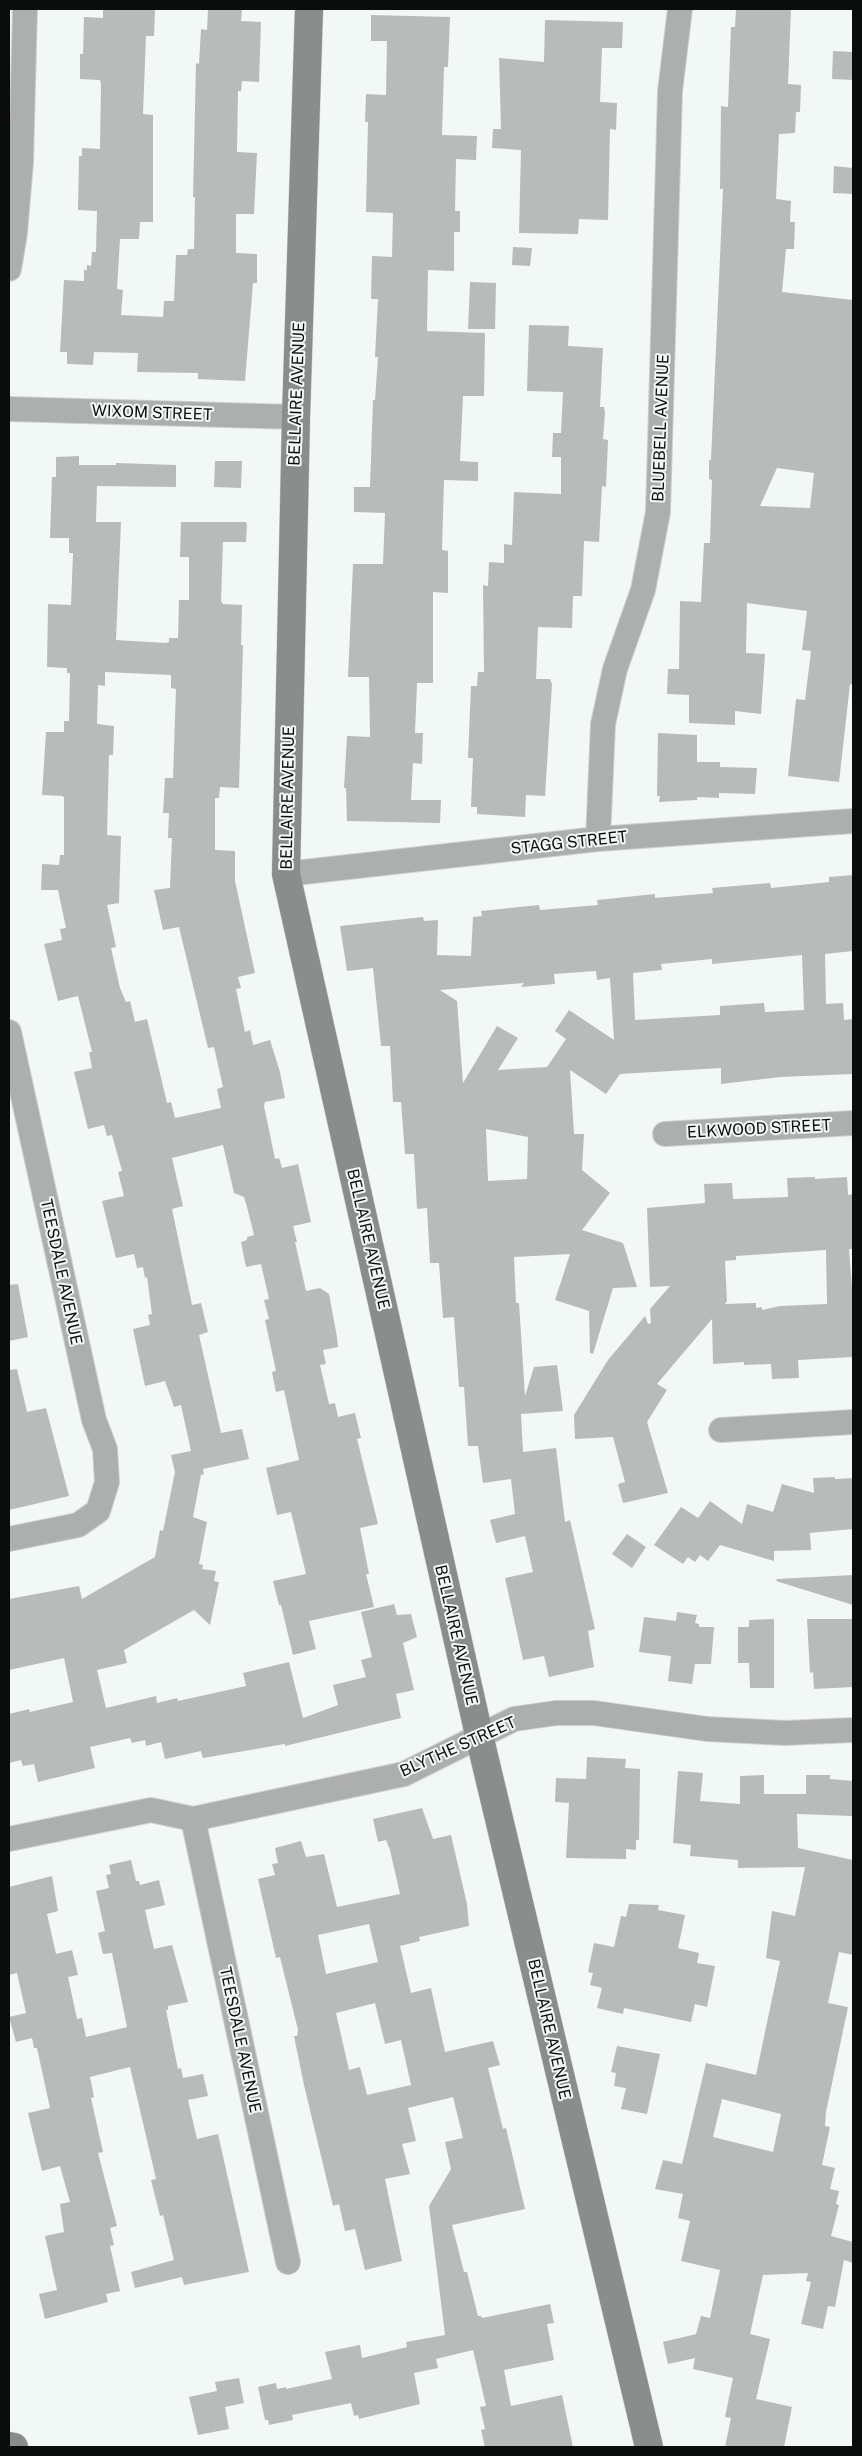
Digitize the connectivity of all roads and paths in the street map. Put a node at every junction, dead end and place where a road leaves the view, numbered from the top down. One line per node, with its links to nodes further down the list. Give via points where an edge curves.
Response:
1 (25, 9): 4 (street, via 21,162)
2 (309, 9): 6 (street, BELLAIRE AVENUE)
3 (680, 9): 8 (street, BLUEBELL AVENUE, via 670,92 658,512 643,590 615,669 603,724)
4 (9, 269)
5 (9, 410): 6 (street, WIXOM STREET)
6 (296, 417): 9 (street, BELLAIRE AVENUE)
7 (853, 821): 8 (street, STAGG STREET)
8 (598, 839): 9 (street, STAGG STREET)
9 (286, 874): 17 (street, BELLAIRE AVENUE)
10 (9, 1032): 15 (street, TEESDALE AVENUE, via 94,1420 106,1449 108,1482 98,1512 78,1525)
11 (853, 1124): 12 (street, ELKWOOD STREET)
12 (665, 1134)
13 (853, 1422): 14 (street)
14 (721, 1430)
15 (9, 1539)
16 (853, 1730): 17 (street, BLYTHE STREET, via 785,1733 707,1730 594,1713 556,1713 514,1719)
17 (479, 1734): 18 (street, BLYTHE STREET, via 404,1774); 23 (street, BELLAIRE AVENUE)
18 (193, 1819): 19 (street, BLYTHE STREET, via 151,1810); 20 (street, TEESDALE AVENUE)
19 (9, 1838)
20 (288, 2262)
21 (9, 2446): 22 (street)
22 (14, 2447)
23 (649, 2447)

